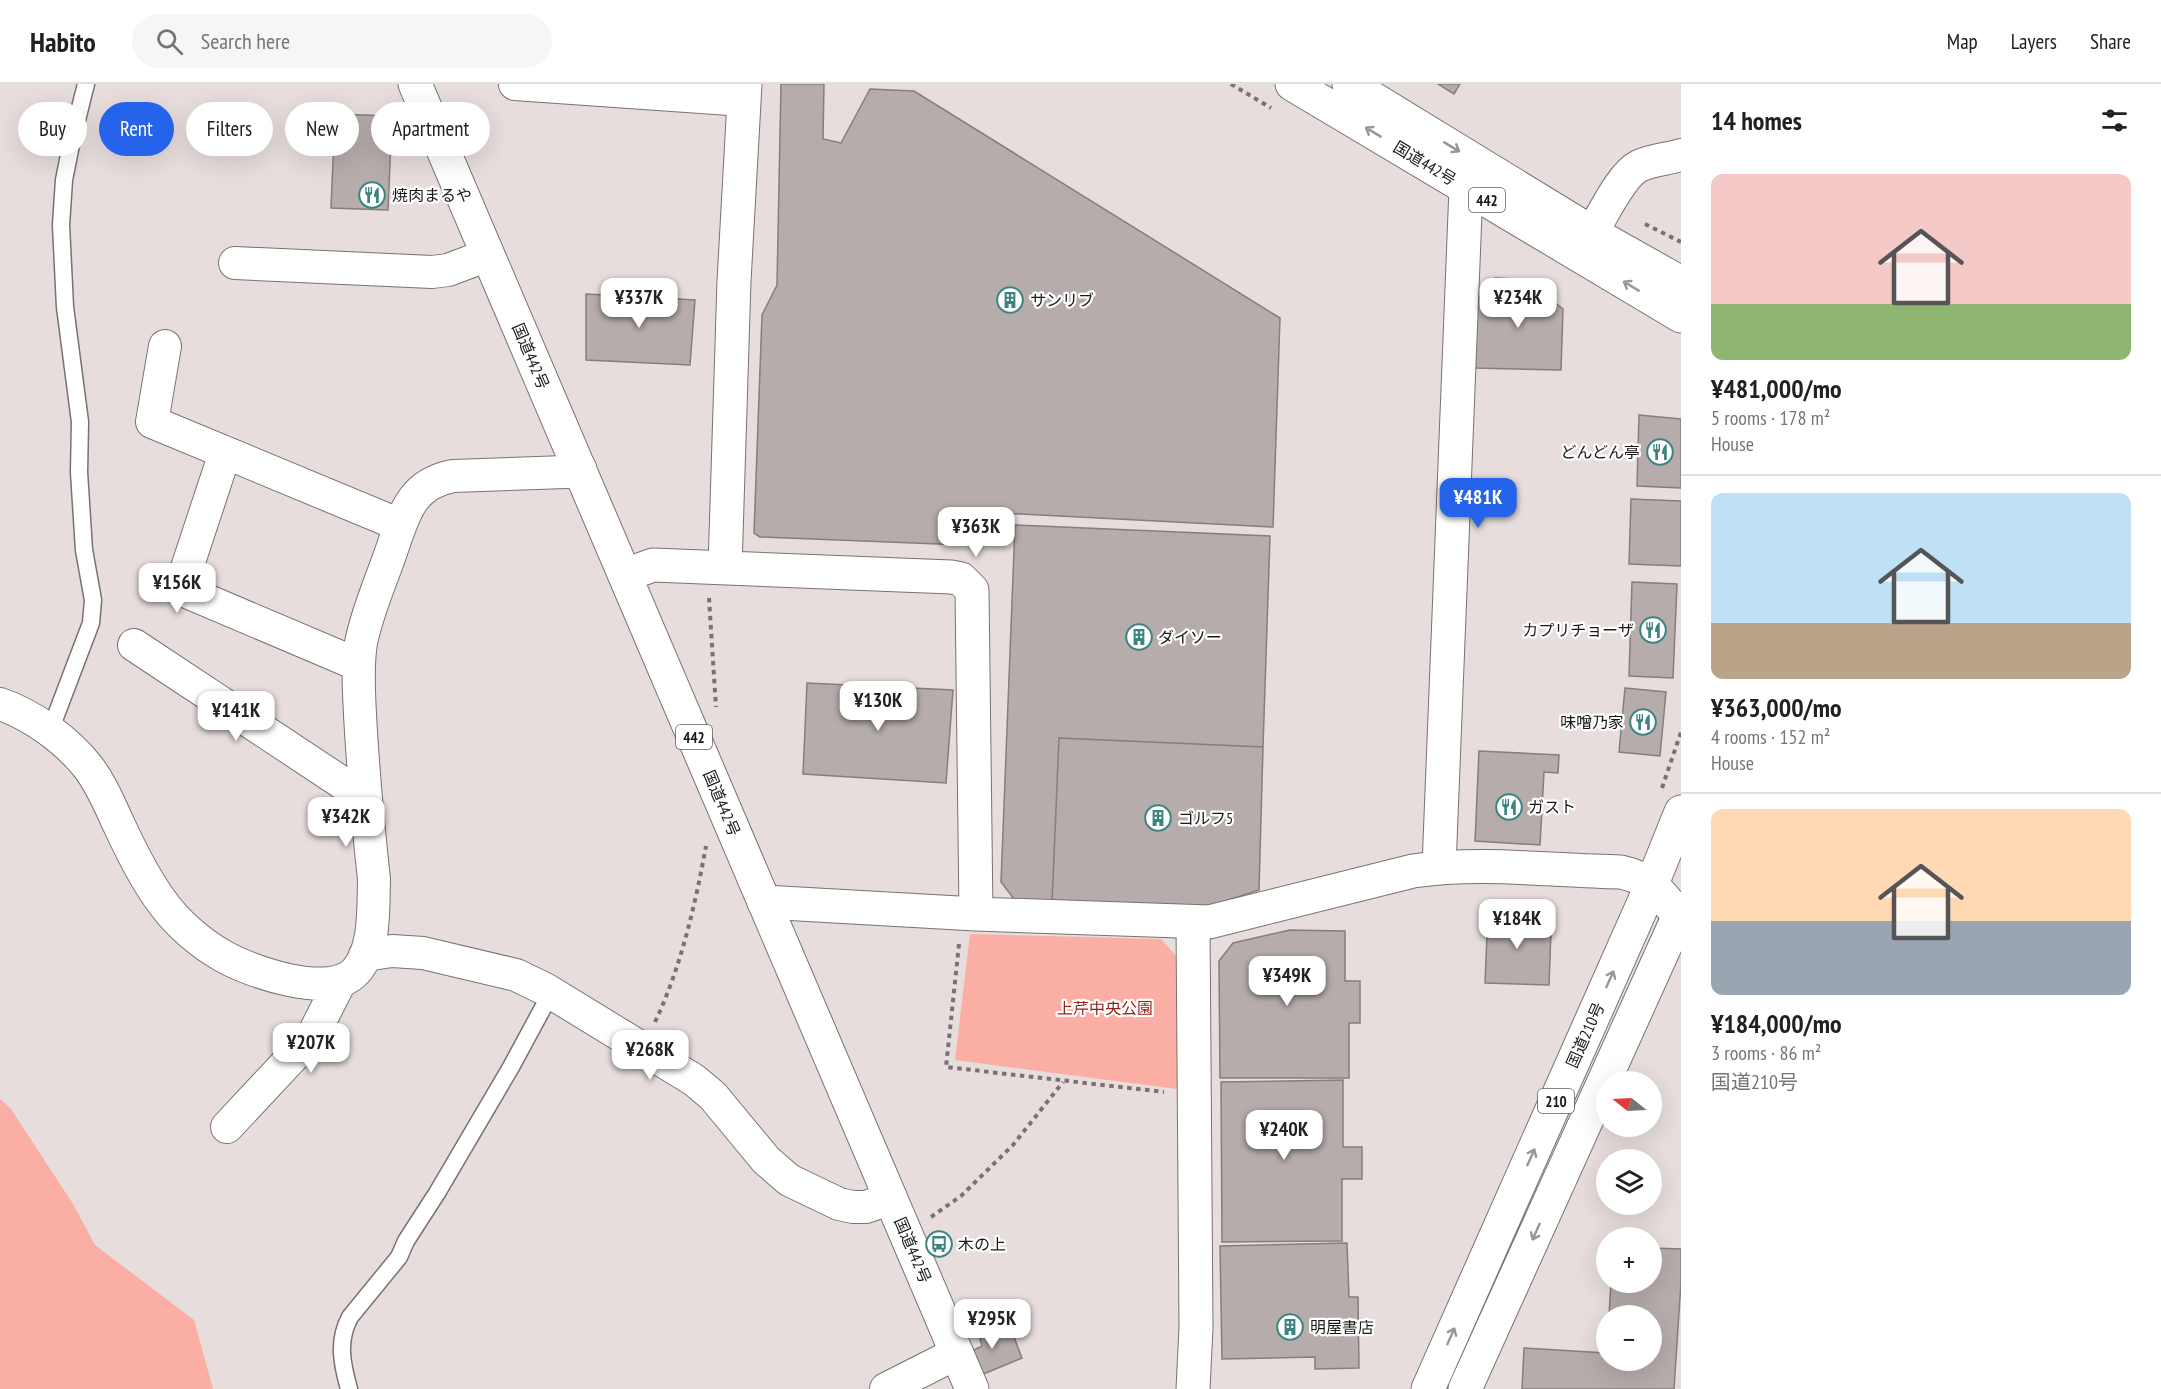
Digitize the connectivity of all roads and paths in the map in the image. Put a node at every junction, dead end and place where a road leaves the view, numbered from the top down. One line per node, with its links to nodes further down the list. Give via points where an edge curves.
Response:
1 (86, 84): 27 (lane, via 68,160 61,225 65,307 80,423 84,549 93,613)
2 (415, 84): 14 (main road, 国道442号 / 442)
3 (515, 84): 7 (street)
4 (1231, 84): 8 (path)
5 (1292, 84): 10 (main road, 国道442号 / 442, one-way to 5)
6 (1349, 84): 12 (main road, 国道442号 / 442, one-way to 12)
7 (745, 92): 22 (main road, via 734,281)
8 (1266, 105)
9 (1681, 155): 12 (street, via 1634,169)
10 (1466, 188): 17 (main road, 国道442号 / 442, one-way to 10); 30 (main road)
11 (1639, 221): 13 (path)
12 (1592, 232): 16 (main road, 国道442号 / 442)
13 (1681, 242)
14 (488, 255): 15 (street, via 432,272); 20 (main road, 国道442号 / 442)
15 (235, 263)
16 (1681, 283)
17 (1681, 316)
18 (165, 346): 19 (street, via 152,422)
19 (225, 453): 21 (street); 25 (street, via 180,589)
20 (580, 468): 21 (street, via 438,479 426,485 412,501); 23 (main road, 国道442号 / 442)
21 (400, 525): 25 (street, via 363,633)
22 (725, 568): 23 (main road, via 653,565); 35 (main road, via 951,576 961,579 972,590)
23 (625, 575): 32 (main road, 国道442号 / 442)
24 (134, 645): 28 (street)
25 (359, 665): 28 (street)
26 (0, 704): 27 (street, via 31,717)
27 (50, 731): 37 (street, via 92,772 138,864 162,903 183,926 223,956 259,972 302,982)
28 (366, 798): 36 (street, via 374,879)
29 (1681, 812): 31 (main road, 国道210号 / 210)
30 (1440, 867): 31 (main road, via 1621,872); 34 (main road, via 1225,920)
31 (1652, 884): 33 (main road); 49 (main road, 国道210号 / 210, one-way to 31)
32 (764, 902): 35 (main road); 42 (main road, 国道442号 / 442)
33 (1680, 915): 50 (main road, 210, one-way to 50)
34 (1193, 923): 35 (main road); 48 (main road)
35 (968, 924): 39 (path, via 946,1067)
36 (365, 955): 37 (street, via 356,972); 38 (street, via 392,951 423,953 516,975)
37 (340, 982): 41 (street, via 313,1035)
38 (551, 993): 42 (street, via 694,1080 789,1180 853,1207); 45 (lane, via 512,1067 399,1257 346,1325 341,1342)
39 (1064, 1082): 40 (path); 43 (path, via 977,1182)
40 (1173, 1092)
41 (227, 1127)
42 (891, 1198): 43 (main road, 国道442号 / 442)
43 (907, 1234): 44 (main road, 国道442号 / 442)
44 (957, 1353): 46 (street); 47 (main road, 国道442号 / 442)
45 (349, 1389)
46 (886, 1389)
47 (972, 1389)
48 (1193, 1389)
49 (1428, 1389)
50 (1465, 1389)

